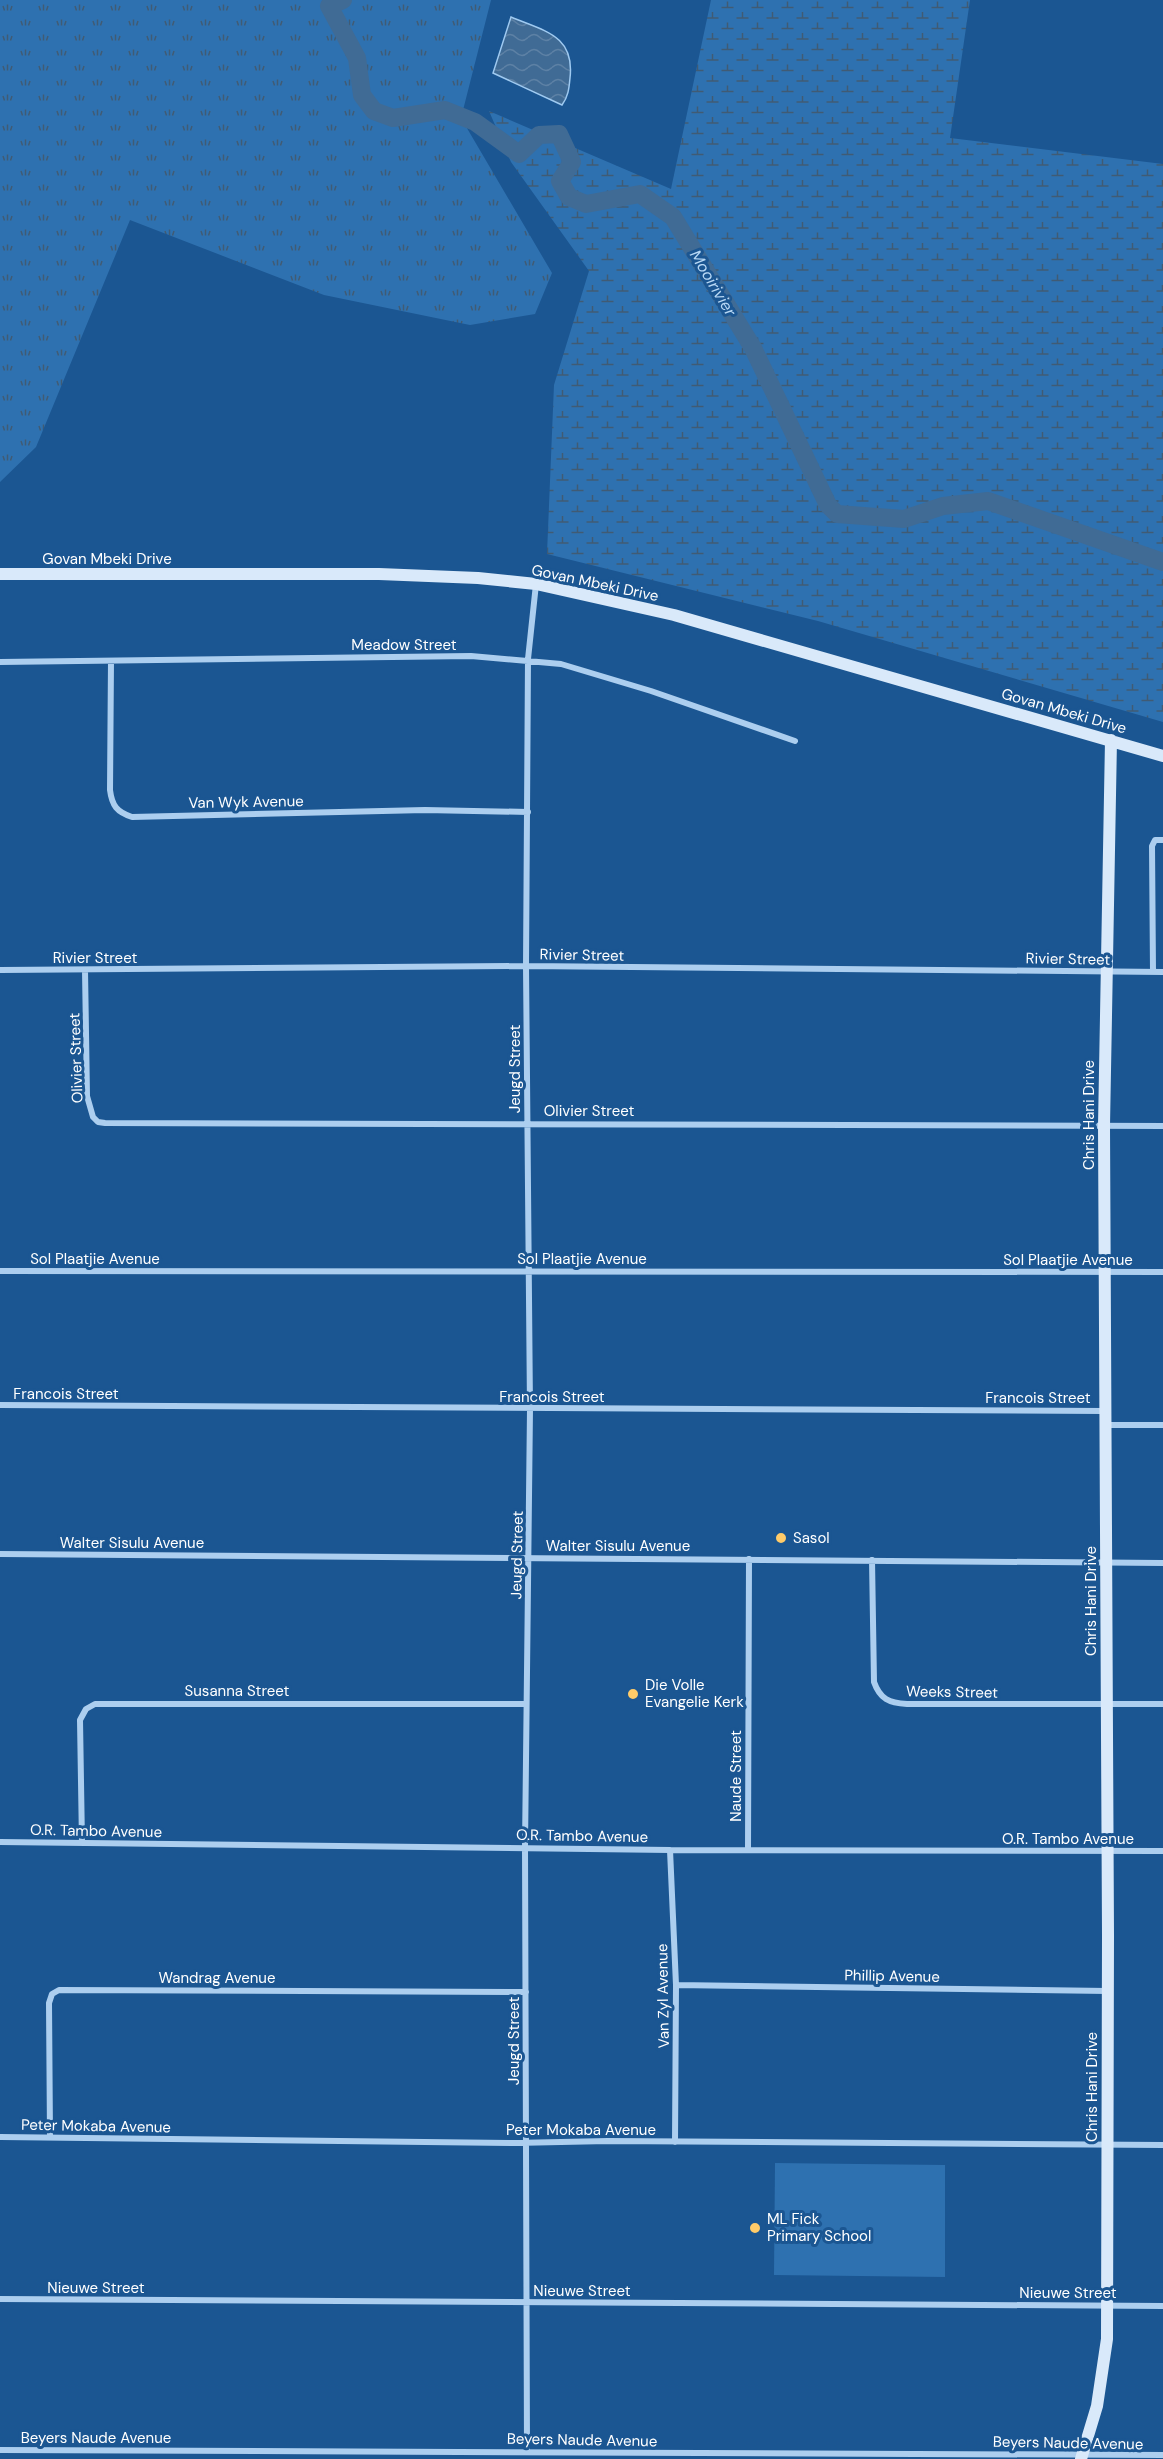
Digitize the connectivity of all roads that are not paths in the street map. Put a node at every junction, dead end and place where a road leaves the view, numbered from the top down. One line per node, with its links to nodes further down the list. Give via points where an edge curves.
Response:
1 (0, 574): 2 (street, Govan Mbeki Drive, via 379,574)
2 (536, 584): 3 (street, Jeugd Street); 6 (street, Govan Mbeki Drive, via 674,615)
3 (528, 659): 4 (street, Meadow Street, via 471,656); 7 (street, Meadow Street, via 561,664 651,691); 9 (street, Jeugd Street)
4 (111, 661): 5 (street, Meadow Street); 9 (street, Van Wyk Avenue, via 111,790 114,807 132,817 413,810)
5 (0, 662)
6 (1111, 740): 8 (street, Govan Mbeki Drive); 14 (street, Chris Hani Drive)
7 (795, 741)
8 (1163, 756)
9 (528, 812): 11 (street, Jeugd Street)
10 (1163, 840): 15 (street, via 1155,840 1152,846)
11 (526, 966): 13 (street, Rivier Street); 14 (street, Rivier Street); 17 (street, Jeugd Street)
12 (0, 970): 13 (street, Rivier Street)
13 (86, 970): 17 (street, Olivier Street, via 87,1096 89,1109 98,1122)
14 (1105, 972): 15 (street, Rivier Street); 18 (street, Chris Hani Drive)
15 (1154, 972): 16 (street, Rivier Street)
16 (1163, 972)
17 (527, 1123): 18 (street, Olivier Street); 21 (street, Jeugd Street)
18 (1104, 1126): 19 (street, Olivier Street); 22 (street, Chris Hani Drive)
19 (1163, 1126)
20 (0, 1271): 21 (street, Sol Plaatjie Avenue)
21 (527, 1271): 22 (street, Sol Plaatjie Avenue); 25 (street, Jeugd Street)
22 (1104, 1272): 23 (street, Sol Plaatjie Avenue); 26 (street, Chris Hani Drive)
23 (1163, 1272)
24 (0, 1405): 25 (street, Francois Street)
25 (530, 1408): 26 (street, Francois Street); 30 (street, Jeugd Street)
26 (1104, 1411): 27 (street, Chris Hani Drive)
27 (1105, 1425): 28 (street); 33 (street, Chris Hani Drive)
28 (1163, 1425)
29 (0, 1554): 30 (street, Walter Sisulu Avenue)
30 (529, 1558): 31 (street, Walter Sisulu Avenue); 35 (street, Jeugd Street)
31 (749, 1559): 32 (street, Walter Sisulu Avenue); 42 (street, Naude Street)
32 (872, 1560): 33 (street, Walter Sisulu Avenue); 37 (street, Weeks Street, via 874,1682 885,1700 907,1704)
33 (1106, 1563): 34 (street, Walter Sisulu Avenue); 37 (street, Chris Hani Drive)
34 (1163, 1563)
35 (526, 1704): 39 (street, Susanna Street, via 95,1704 86,1709 80,1720); 40 (street, Jeugd Street)
36 (1163, 1704): 37 (street, Weeks Street)
37 (1106, 1706): 43 (street, Chris Hani Drive)
38 (0, 1842): 39 (street, O.R. Tambo Avenue)
39 (82, 1843): 40 (street, O.R. Tambo Avenue)
40 (525, 1848): 41 (street, O.R. Tambo Avenue); 47 (street, Jeugd Street)
41 (670, 1850): 42 (street, O.R. Tambo Avenue); 45 (street, Van Zyl Avenue)
42 (748, 1850): 43 (street, O.R. Tambo Avenue)
43 (1107, 1851): 44 (street, O.R. Tambo Avenue); 46 (street, Chris Hani Drive)
44 (1163, 1851)
45 (676, 1985): 46 (street, Phillip Avenue); 50 (street, Van Zyl Avenue)
46 (1107, 1991): 52 (street, Chris Hani Drive)
47 (526, 1992): 49 (street, Wandrag Avenue, via 60,1990 52,1994 49,2003); 51 (street, Jeugd Street)
48 (0, 2137): 49 (street, Peter Mokaba Avenue)
49 (50, 2137): 51 (street, Peter Mokaba Avenue)
50 (675, 2142): 51 (street, Peter Mokaba Avenue); 52 (street, Peter Mokaba Avenue)
51 (526, 2143): 55 (street, Jeugd Street)
52 (1107, 2145): 53 (street, Peter Mokaba Avenue); 56 (street, Chris Hani Drive)
53 (1163, 2145)
54 (0, 2299): 55 (street, Nieuwe Street)
55 (527, 2303): 56 (street, Nieuwe Street); 60 (street, Jeugd Street)
56 (1107, 2305): 57 (street, Nieuwe Street); 63 (street, Chris Hani Drive, via 1103,2374)
57 (1163, 2306)
58 (0, 2450): 59 (street, Beyers Naude Avenue)
59 (322, 2450): 60 (street, Beyers Naude Avenue); 64 (street)
60 (527, 2451): 61 (street, Beyers Naude Avenue)
61 (688, 2456): 63 (street, Beyers Naude Avenue)
62 (1163, 2456): 63 (street, Beyers Naude Avenue)
63 (1082, 2457)
64 (322, 2459)

